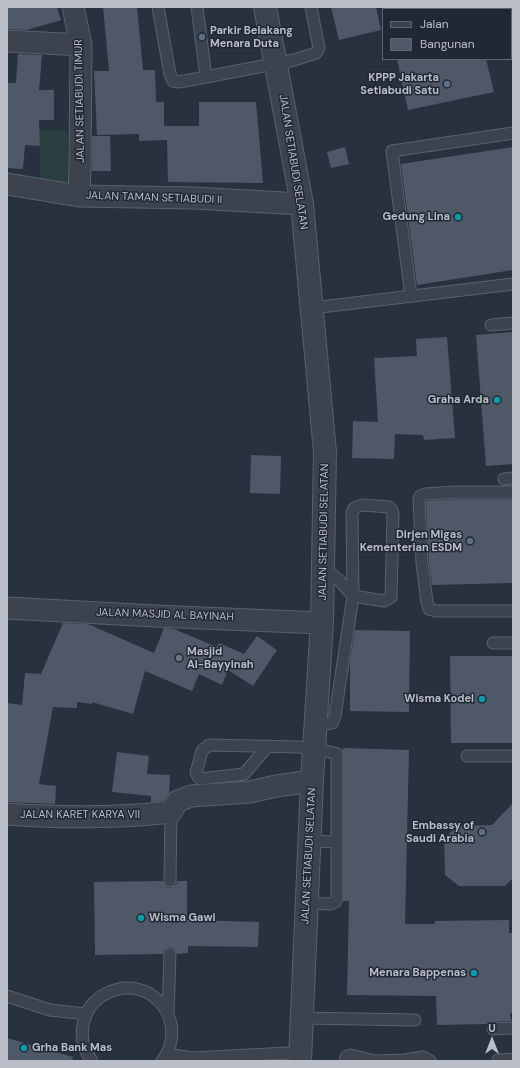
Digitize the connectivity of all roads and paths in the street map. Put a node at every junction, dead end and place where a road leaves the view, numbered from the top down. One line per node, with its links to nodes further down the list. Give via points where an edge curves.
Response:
1 (73, 7): 7 (street, JALAN SETIABUDI TIMUR)
2 (158, 7): 9 (lane, via 170,74 174,81)
3 (197, 7): 9 (lane)
4 (265, 7): 8 (street, JALAN SETIABUDI SELATAN)
5 (311, 7): 8 (lane, via 319,48 316,53)
6 (7, 41): 7 (street)
7 (81, 45): 12 (street, JALAN SETIABUDI TIMUR)
8 (276, 64): 9 (lane); 13 (street, JALAN SETIABUDI SELATAN)
9 (206, 77)
10 (513, 132): 15 (lane, via 392,151)
11 (7, 184): 12 (street, JALAN TAMAN SETIABUDI II)
12 (79, 196): 13 (street, JALAN TAMAN SETIABUDI II, via 194,198)
13 (302, 204): 16 (street, JALAN SETIABUDI SELATAN)
14 (513, 284): 15 (lane)
15 (412, 296): 16 (lane)
16 (312, 308): 20 (street, JALAN SETIABUDI SELATAN, via 325,452)
17 (513, 323): 18 (lane)
18 (491, 325)
19 (513, 492): 23 (lane, via 425,494 419,499 422,563 430,609)
20 (323, 566): 21 (lane); 24 (street, JALAN SETIABUDI SELATAN)
21 (352, 596): 21 (lane, via 354,508 362,505 389,507 393,515 391,597 384,600); 27 (lane, via 335,716 332,723)
22 (7, 608): 24 (street, JALAN MASJID AL BAYINAH)
23 (513, 611)
24 (322, 622): 27 (street, JALAN SETIABUDI SELATAN)
25 (493, 643): 26 (lane)
26 (513, 643)
27 (316, 726): 29 (street, JALAN SETIABUDI SELATAN)
28 (267, 747): 28 (lane, via 208,745 202,751 196,773 200,779 244,774); 29 (lane)
29 (314, 748): 32 (street, JALAN SETIABUDI SELATAN); 36 (lane, via 334,752 338,756)
30 (467, 756): 31 (lane)
31 (513, 756)
32 (312, 781): 33 (street, via 250,792 191,796 178,801); 35 (street, JALAN SETIABUDI SELATAN)
33 (171, 812): 34 (street, JALAN KARET KARYA VII, via 133,817); 37 (lane)
34 (7, 814)
35 (310, 841): 36 (lane); 38 (street, JALAN SETIABUDI SELATAN)
36 (337, 842): 38 (lane, via 337,898 331,904)
37 (170, 881)
38 (307, 904): 43 (street, JALAN SETIABUDI SELATAN)
39 (170, 954): 41 (lane)
40 (7, 996): 42 (lane, via 50,1010)
41 (168, 1013): 42 (lane, via 151,994 139,989 126,988 102,995); 48 (lane, via 173,1035)
42 (86, 1014): 52 (lane, via 82,1028 83,1041)
43 (301, 1018): 44 (lane); 47 (street, JALAN SETIABUDI SELATAN)
44 (415, 1020)
45 (513, 1028): 46 (lane)
46 (493, 1029)
47 (300, 1057): 48 (lane, via 287,1053)
48 (164, 1058)
49 (513, 1059): 51 (lane)
50 (404, 1060): 53 (lane, via 375,1061 350,1055); 54 (lane, via 423,1057)
51 (498, 1060)
52 (92, 1061)
53 (345, 1061)
54 (430, 1061)

